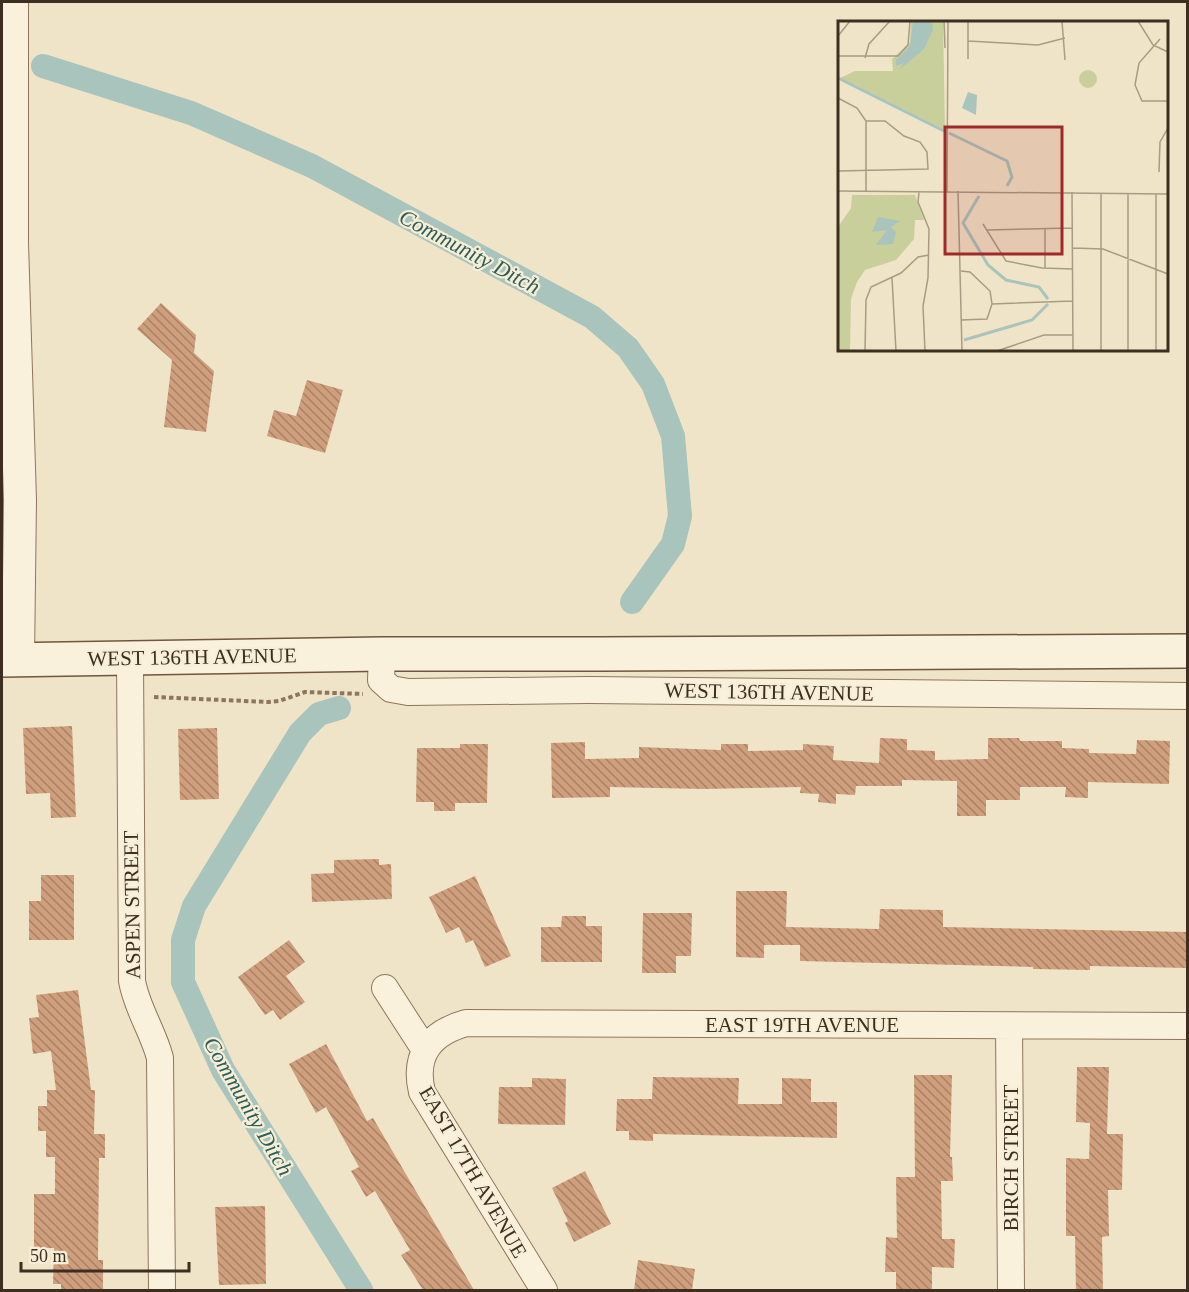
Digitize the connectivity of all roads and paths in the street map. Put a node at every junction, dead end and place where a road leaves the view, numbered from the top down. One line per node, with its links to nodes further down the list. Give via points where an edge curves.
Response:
1 (12, 2): 5 (street, via 12,243 20,500)
2 (1188, 651): 3 (main road, WEST 136TH AVENUE)
3 (382, 654): 4 (main road, WEST 136TH AVENUE); 8 (street, WEST 136TH AVENUE, via 381,681 391,689 408,692)
4 (130, 658): 5 (main road, WEST 136TH AVENUE); 13 (street, ASPEN STREET, via 132,981 134,996 160,1058)
5 (10, 660)
6 (370, 695): 7 (path, via 305,692 268,702)
7 (150, 696)
8 (1188, 696)
9 (385, 988): 12 (street)
10 (1009, 1026): 11 (street, EAST 19TH AVENUE); 12 (street, EAST 19TH AVENUE, via 466,1023 436,1036); 15 (street, BIRCH STREET)
11 (1188, 1026)
12 (425, 1050): 14 (street, EAST 17TH AVENUE, via 420,1070 422,1092)
13 (162, 1290)
14 (544, 1290)
15 (1011, 1290)

